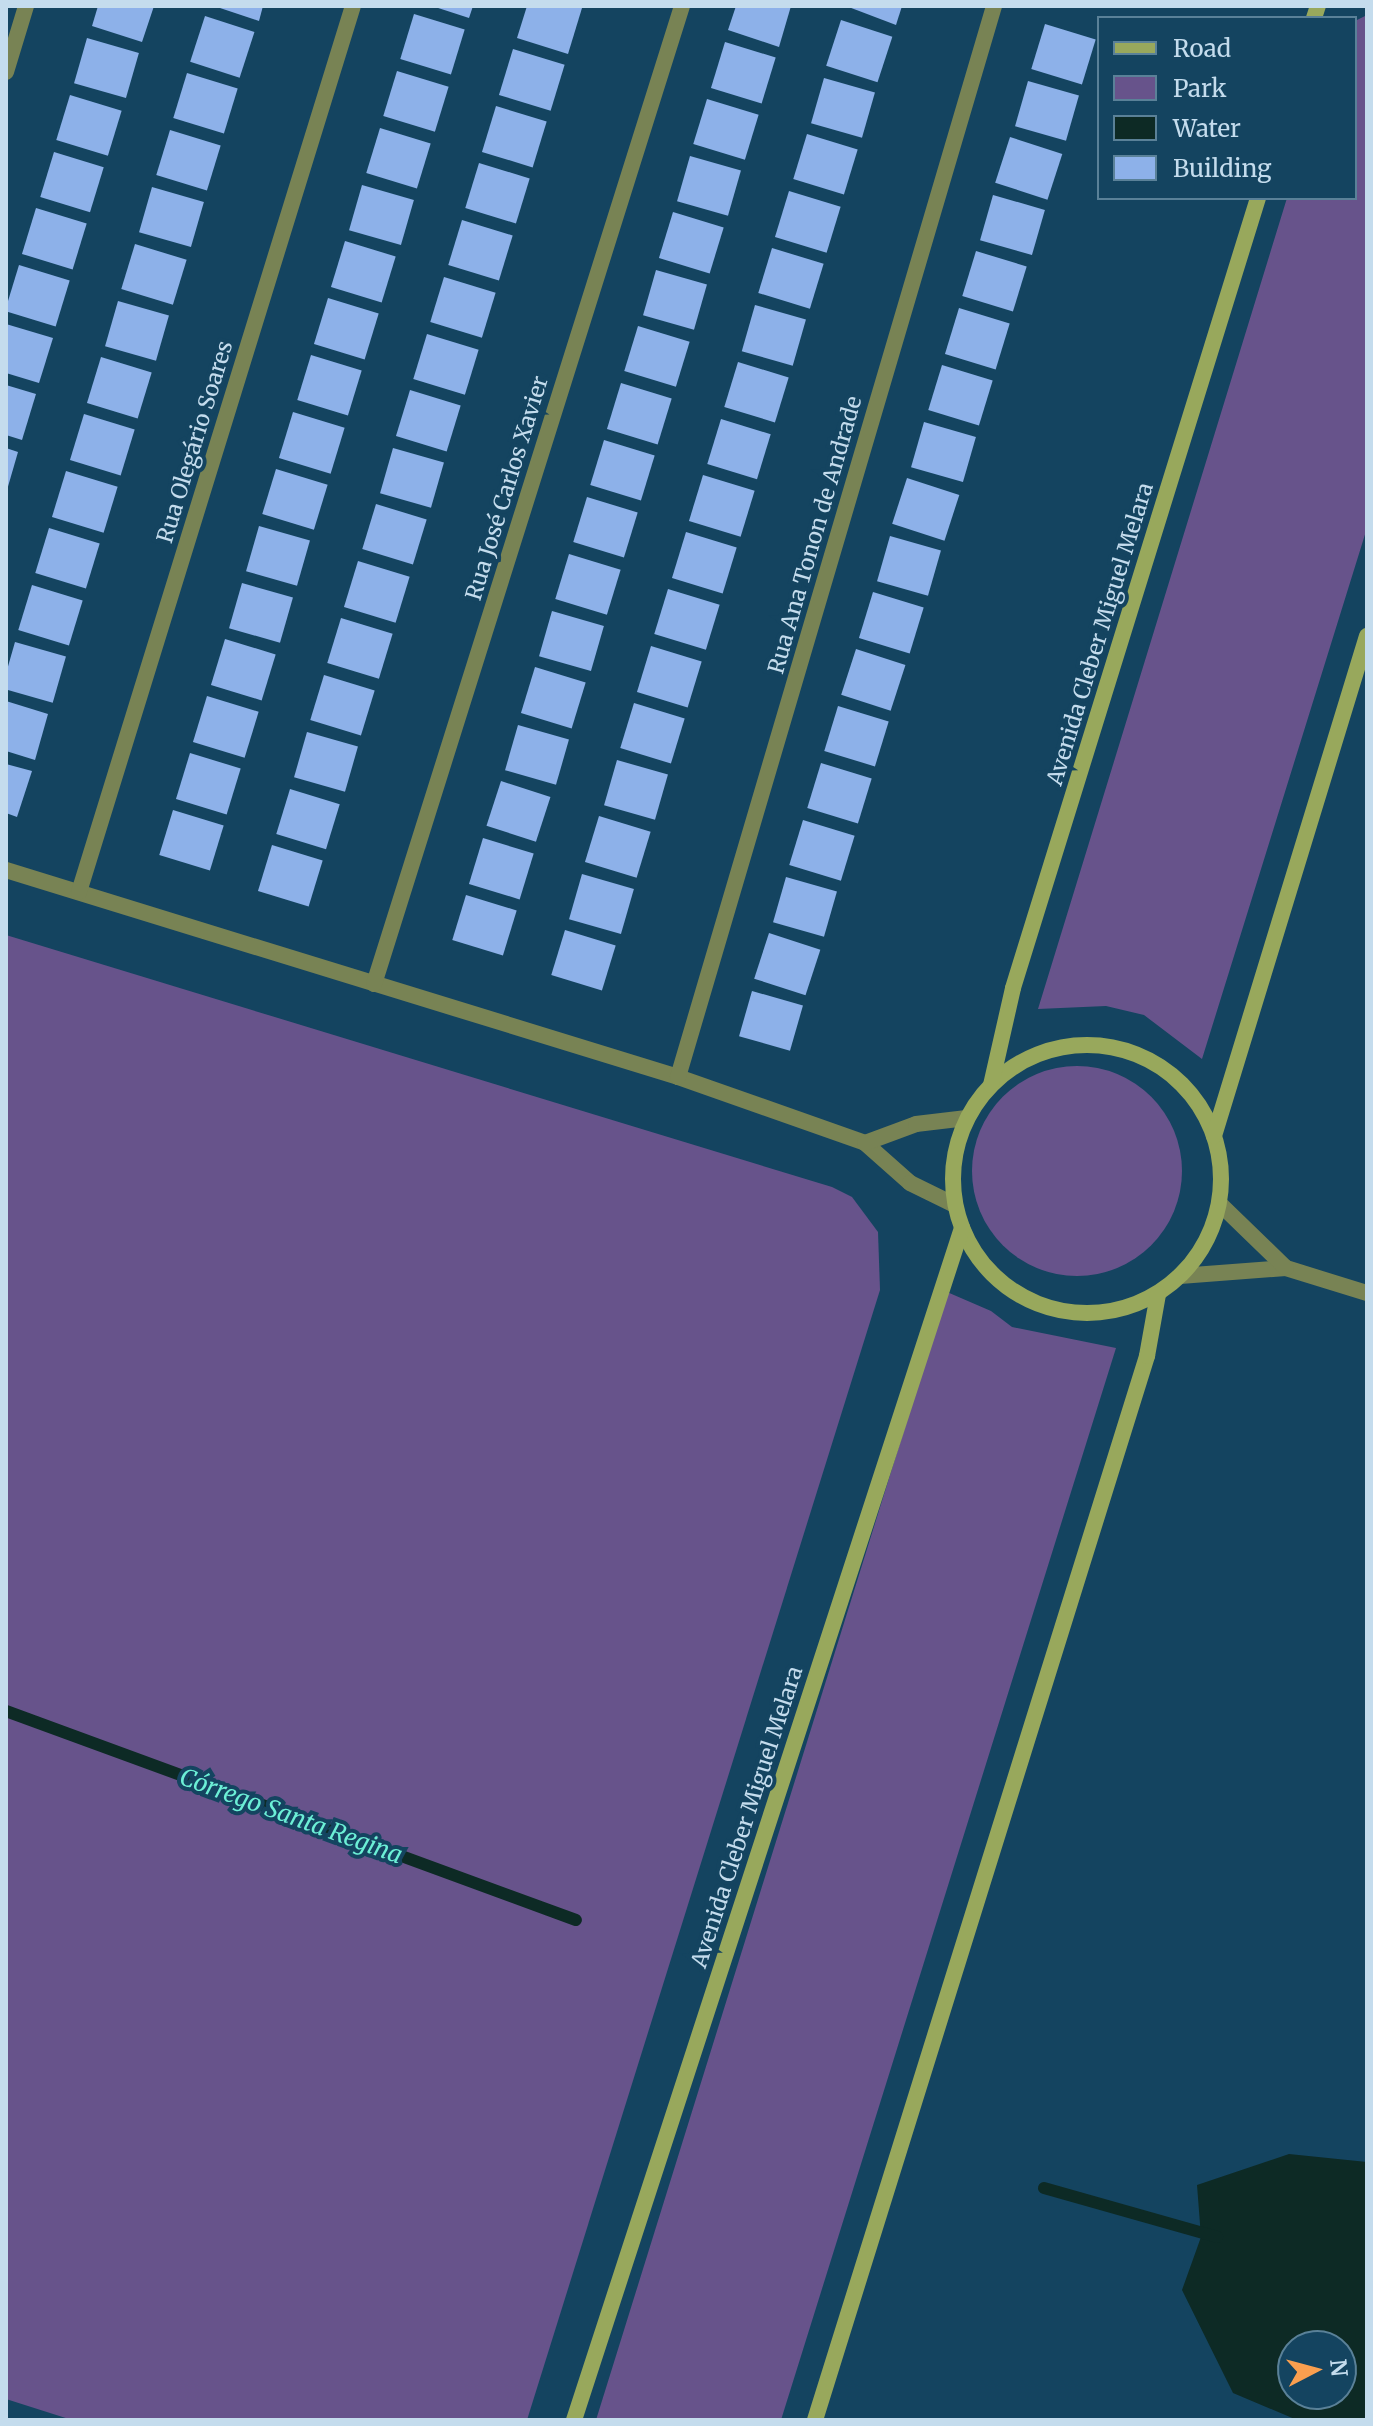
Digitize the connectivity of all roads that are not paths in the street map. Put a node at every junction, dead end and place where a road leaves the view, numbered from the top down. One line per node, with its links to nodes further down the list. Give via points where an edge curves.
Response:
1 (26, 6): 5 (street)
2 (353, 6): 9 (street, Rua Olegário Soares)
3 (682, 6): 10 (street, Rua José Carlos Xavier)
4 (994, 6): 11 (street, Rua Ana Tonon de Andrade)
5 (6, 72)
6 (1257, 200): 12 (street, Avenida Cleber Miguel Melara, via 1013,988)
7 (1367, 636): 14 (street)
8 (6, 870): 9 (street)
9 (79, 892): 10 (street)
10 (374, 984): 11 (street)
11 (678, 1077): 15 (street)
12 (991, 1085): 13 (street); 14 (street, via 1021,1061 1059,1047 1098,1044 1135,1053 1169,1072 1197,1101)
13 (967, 1118): 15 (street, via 916,1124); 17 (street, via 953,1175)
14 (1214, 1136): 16 (street, via 1221,1170)
15 (865, 1143): 17 (street, via 910,1183)
16 (1219, 1203): 19 (street); 20 (street, via 1206,1243)
17 (955, 1205): 18 (street)
18 (962, 1228): 22 (street, via 982,1262 1010,1289 1045,1307 1096,1312 1122,1309); 23 (street, Avenida Cleber Miguel Melara)
19 (1286, 1268): 20 (street); 21 (street)
20 (1180, 1276): 22 (street)
21 (1367, 1293)
22 (1158, 1294): 24 (street, via 1143,1371)
23 (574, 2420)
24 (815, 2420)

